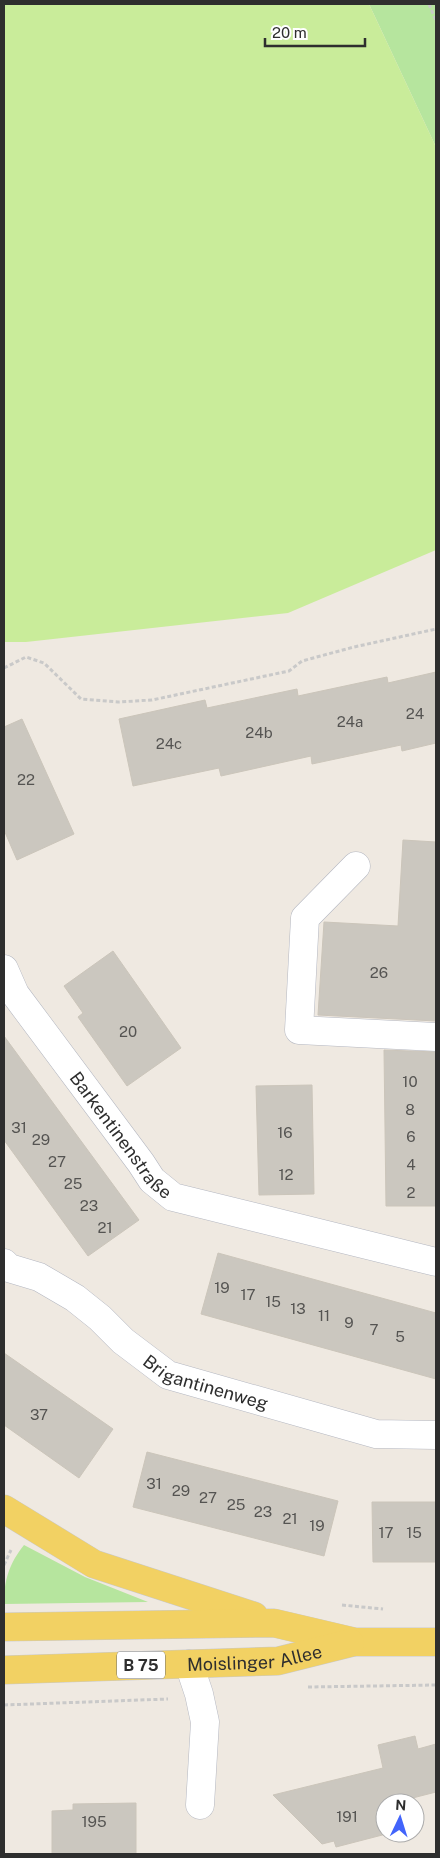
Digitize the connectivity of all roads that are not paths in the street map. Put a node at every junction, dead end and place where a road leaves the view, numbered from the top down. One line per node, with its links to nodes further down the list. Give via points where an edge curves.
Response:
1 (356, 866): 3 (street, via 305,918 299,1030)
2 (4, 969): 4 (street, Barkentinenstraße, via 15,994 152,1180 173,1197)
3 (436, 1037)
4 (436, 1262)
5 (4, 1263): 6 (street, Brigantinenweg, via 9,1268 39,1277 75,1298 122,1341 168,1375 376,1434)
6 (436, 1435)
7 (4, 1509): 8 (main road, via 94,1564)
8 (274, 1623): 9 (main road, Moislinger Allee / B 75); 10 (main road, Moislinger Allee / B 75)
9 (4, 1627)
10 (355, 1642): 11 (main road, Moislinger Allee / B 75); 12 (main road, Moislinger Allee / B 75, via 278,1661)
11 (436, 1642)
12 (189, 1664): 13 (main road, Moislinger Allee / B 75); 14 (street, via 205,1722)
13 (4, 1670)
14 (200, 1805)

